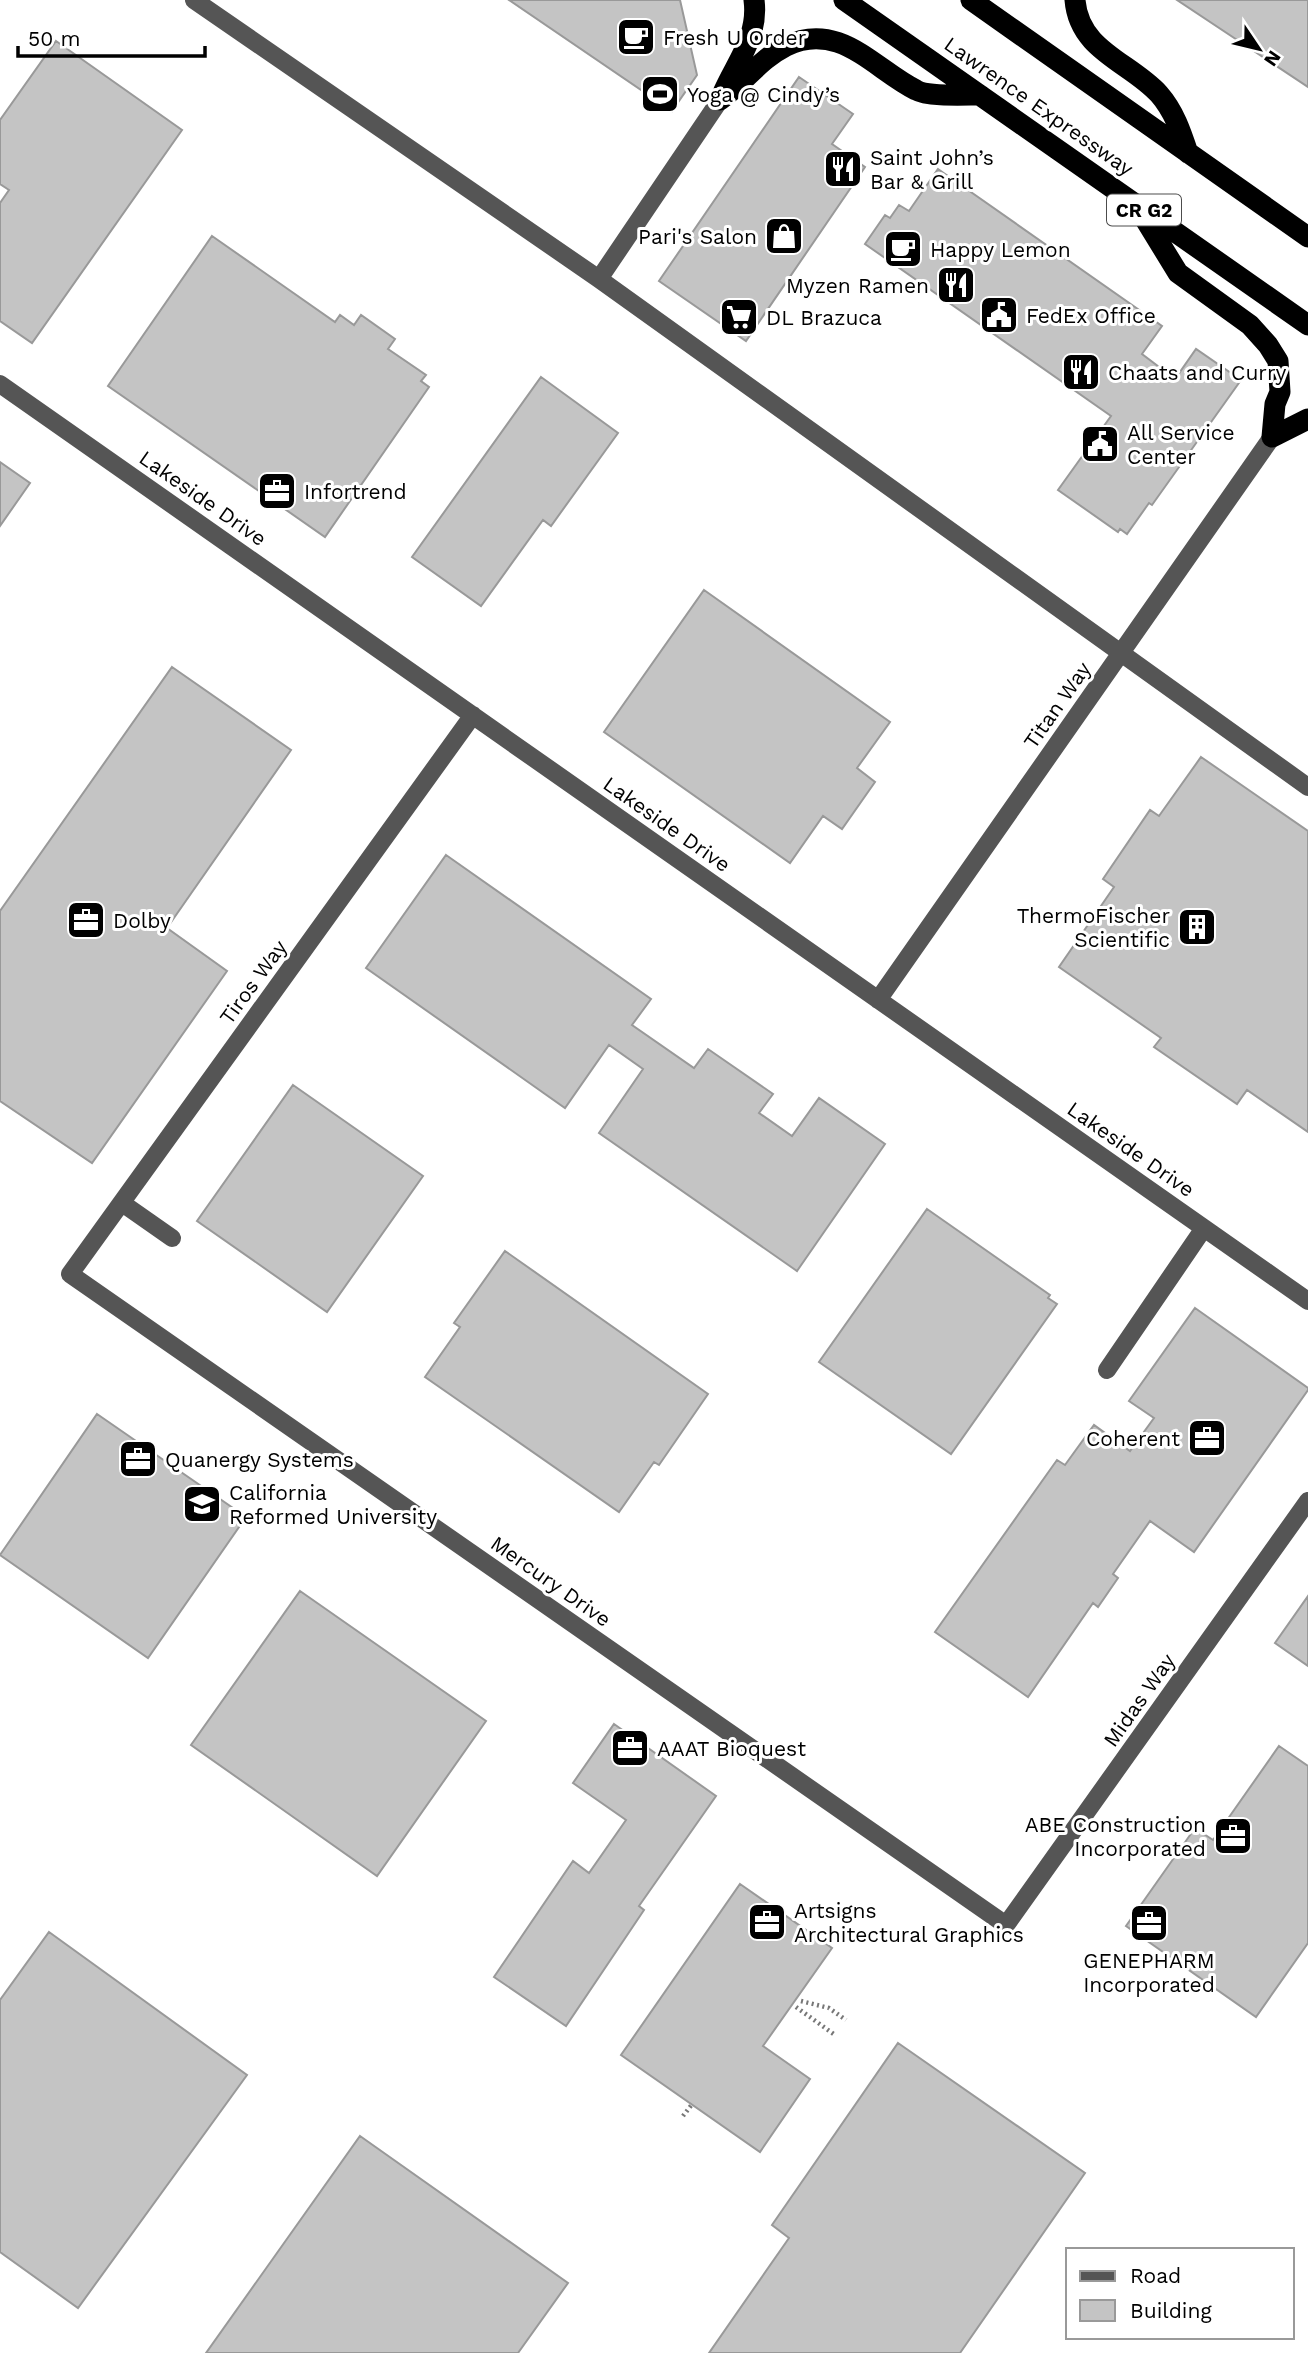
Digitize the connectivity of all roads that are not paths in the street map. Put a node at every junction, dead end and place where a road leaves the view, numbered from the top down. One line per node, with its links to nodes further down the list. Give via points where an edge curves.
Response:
1 (194, 0): 11 (street)
2 (754, 0): 7 (highway, via 750,42)
3 (844, 0): 6 (highway, Lawrence Expressway / CR G2)
4 (971, 0): 8 (highway)
5 (1075, 0): 8 (highway, via 1089,39 1160,95)
6 (980, 96): 7 (highway, via 918,92 860,51 815,39 775,52); 9 (highway, Lawrence Expressway / CR G2)
7 (720, 100): 11 (street)
8 (1188, 153): 10 (highway)
9 (1135, 204): 12 (highway, Lawrence Expressway / CR G2); 15 (highway, via 1178,272 1250,325 1278,362 1280,392)
10 (1308, 237)
11 (599, 279): 16 (street)
12 (1308, 325)
13 (0, 384): 17 (street, Lakeside Drive)
14 (1308, 419): 15 (highway)
15 (1272, 437): 16 (street, Titan Way)
16 (1120, 654): 18 (street); 19 (street, Titan Way)
17 (473, 715): 19 (street, Lakeside Drive); 20 (street, Tiros Way)
18 (1308, 787)
19 (878, 1000): 21 (street, Lakeside Drive)
20 (122, 1203): 22 (street); 23 (street, Tiros Way)
21 (1204, 1228): 24 (street, Lakeside Drive); 25 (street)
22 (172, 1238)
23 (70, 1274): 27 (street, Mercury Drive)
24 (1308, 1301)
25 (1107, 1370)
26 (1308, 1501): 27 (street, Midas Way)
27 (1006, 1925)

